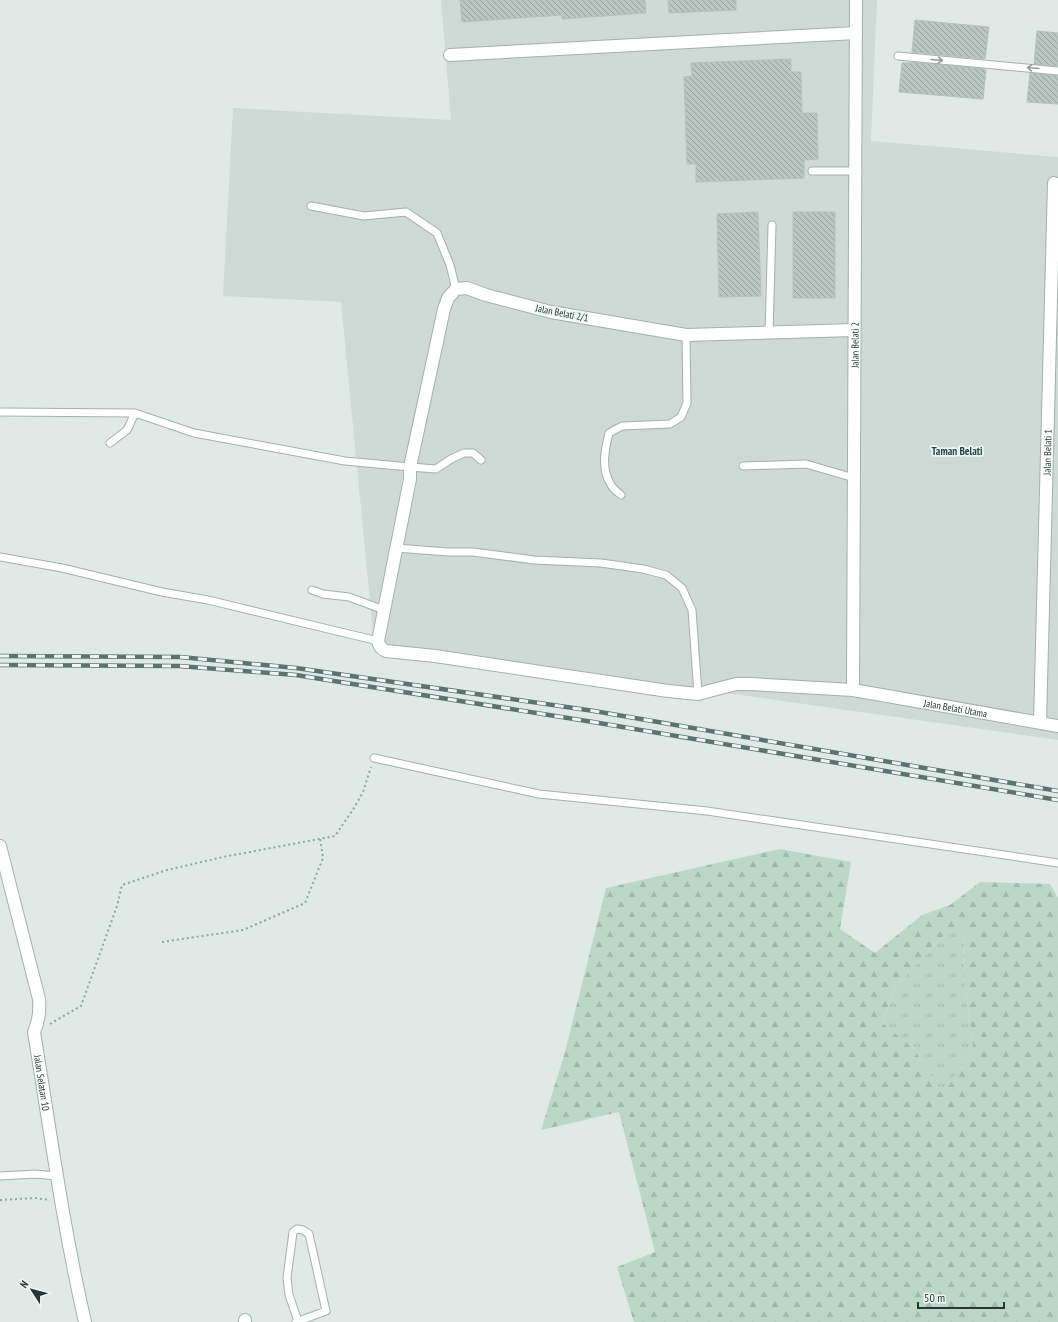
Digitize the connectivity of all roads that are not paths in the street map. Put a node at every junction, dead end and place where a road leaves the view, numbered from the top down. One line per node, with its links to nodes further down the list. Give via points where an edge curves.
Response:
1 (856, 0): 2 (street, Jalan Belati 2)
2 (856, 33): 3 (street); 7 (street, Jalan Belati 2)
3 (450, 55)
4 (898, 56): 5 (lane)
5 (1058, 71)
6 (812, 171): 7 (lane)
7 (855, 171): 12 (street, Jalan Belati 2)
8 (1054, 183): 30 (street, Jalan Belati 1)
9 (311, 206): 11 (lane, via 364,216 406,212 437,232)
10 (772, 225): 13 (lane)
11 (456, 289): 14 (street, Jalan Belati 2/1, via 467,288 486,296 551,312); 20 (street, via 448,298 444,309)
12 (854, 330): 13 (street, Jalan Belati 2/1); 21 (street, Jalan Belati 2)
13 (769, 333): 14 (street, Jalan Belati 2/1)
14 (686, 335): 22 (lane, via 687,403 681,417 670,424 622,426 609,433 605,470 610,484)
15 (0, 412): 16 (lane)
16 (135, 413): 17 (lane, via 127,430); 20 (lane, via 194,433 345,461)
17 (110, 443)
18 (481, 460): 20 (lane, via 473,453 464,453 436,469)
19 (743, 466): 21 (lane, via 806,464)
20 (410, 467): 23 (street, via 410,479)
21 (854, 478): 28 (street, Jalan Belati 2)
22 (621, 495)
23 (396, 548): 26 (street); 29 (lane, via 601,563 666,575 682,588 692,610)
24 (0, 557): 27 (lane, via 208,600)
25 (312, 590): 26 (lane, via 322,594 349,597)
26 (384, 610): 27 (street)
27 (378, 641): 29 (street, via 386,651)
28 (853, 690): 29 (street, Jalan Belati Utama, via 736,684); 30 (street, Jalan Belati Utama)
29 (698, 694)
30 (1040, 722): 31 (street, Jalan Belati Utama)
31 (1058, 726)
32 (374, 758): 34 (lane, via 539,794 708,811)
33 (0, 846): 36 (street, Jalan Selatan 10, via 39,999 39,1021 34,1032)
34 (1058, 863)
35 (0, 1176): 36 (lane)
36 (57, 1176): 37 (street, Jalan Selatan 10, via 76,1286)
37 (85, 1322)
38 (297, 1322): 38 (lane, via 287,1278 293,1232 302,1229 309,1234 326,1311)

